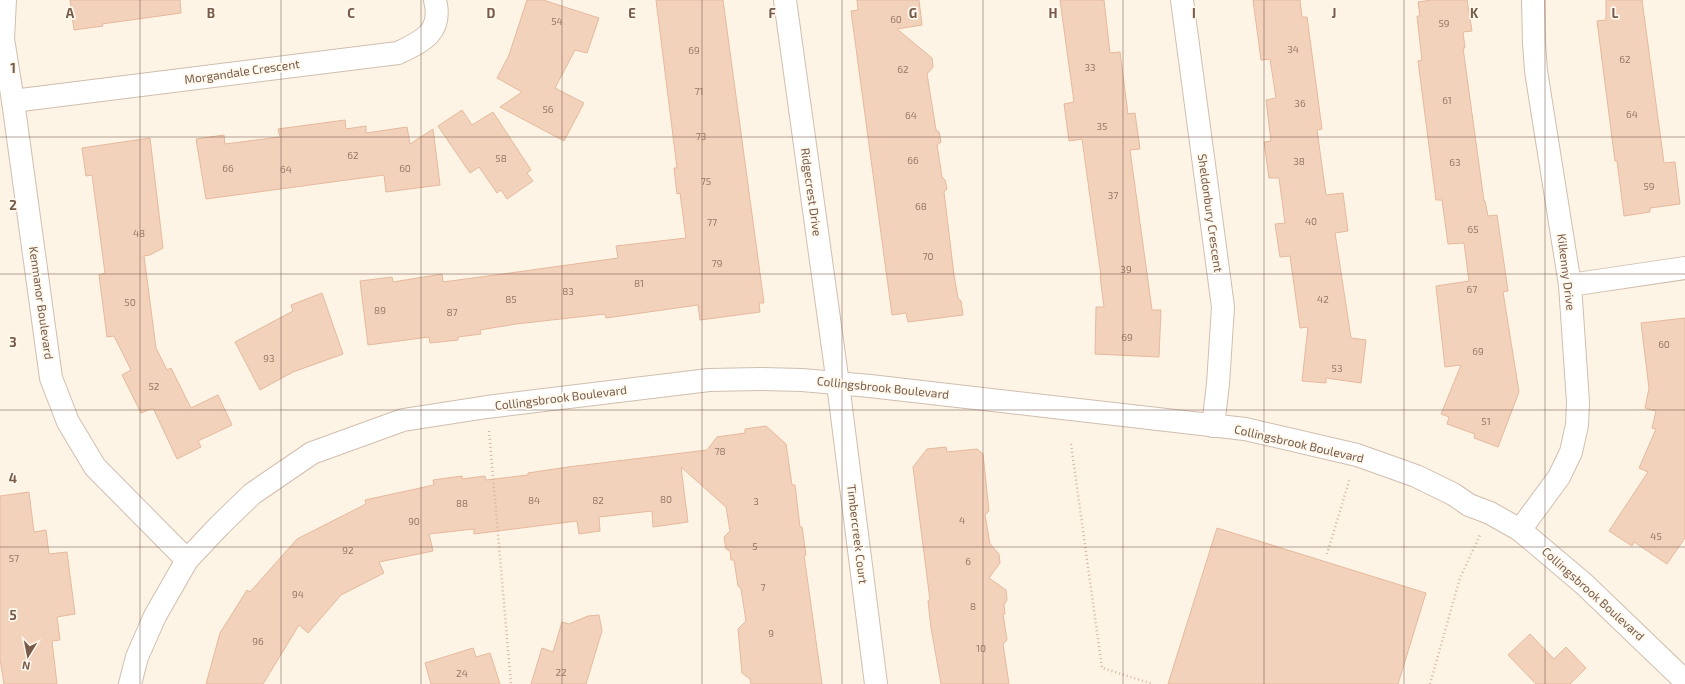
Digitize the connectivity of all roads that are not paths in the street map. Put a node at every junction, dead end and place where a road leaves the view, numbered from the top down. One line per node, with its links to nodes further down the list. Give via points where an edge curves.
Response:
1 (5, 0): 6 (street, Kenmanor Boulevard, via 3,39)
2 (435, 0): 6 (street, Morgandale Crescent, via 436,24 430,35 398,52)
3 (785, 0): 9 (street, Ridgecrest Drive)
4 (1182, 0): 10 (street, Sheldonbury Crescent, via 1222,306)
5 (1533, 0): 8 (street, Kilkenny Drive, via 1536,71)
6 (14, 101): 12 (street, Kenmanor Boulevard, via 51,378 68,422 95,467)
7 (1685, 268): 8 (street)
8 (1570, 284): 11 (street, Kilkenny Drive, via 1578,402 1577,425 1571,452 1559,477)
9 (838, 384): 10 (street, Collingsbrook Boulevard); 12 (street, Collingsbrook Boulevard, via 802,380 709,380 487,407 404,420 312,453 252,494); 15 (street, Timbercreek Court)
10 (1213, 426): 11 (street, Collingsbrook Boulevard, via 1244,429 1357,455 1416,476)
11 (1520, 530): 13 (street, Collingsbrook Boulevard, via 1594,594)
12 (187, 560): 14 (street, Collingsbrook Boulevard, via 155,616 137,657)
13 (1685, 681)
14 (130, 684)
15 (876, 684)

